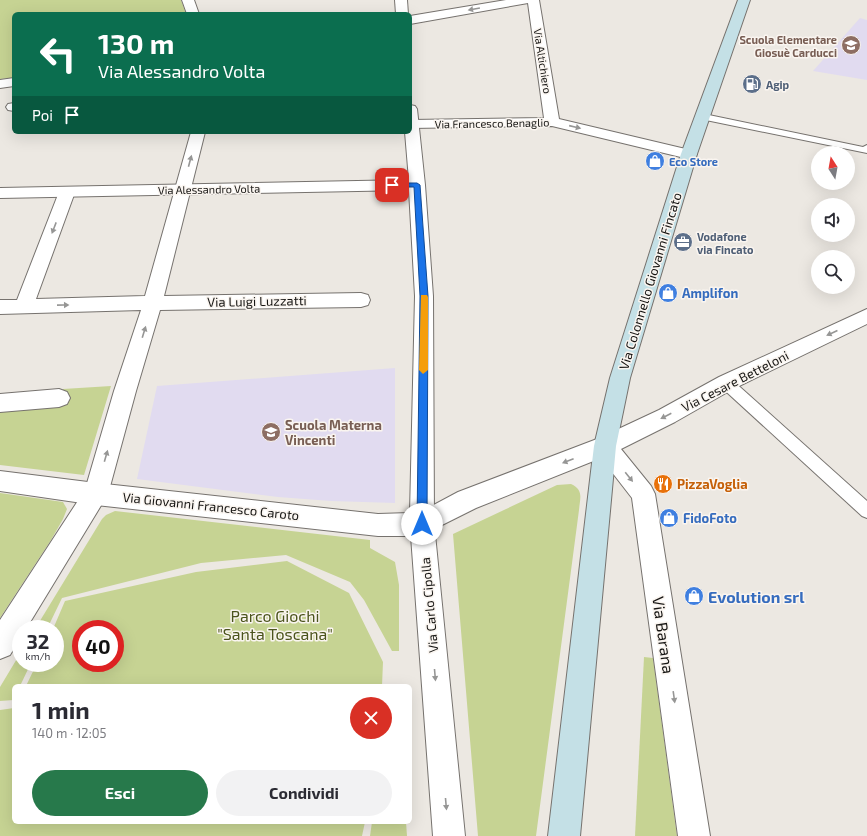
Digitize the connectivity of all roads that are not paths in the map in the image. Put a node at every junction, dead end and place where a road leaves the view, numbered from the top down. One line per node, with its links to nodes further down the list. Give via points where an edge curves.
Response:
1 (188, 0): 6 (street)
2 (401, 0): 7 (street)
3 (526, 0): 8 (street, one-way to 8)
4 (533, 0): 13 (street, Via Altichiero)
5 (744, 0): 12 (main road, Via Colonnello Giovanni Fincato)
6 (192, 12)
7 (402, 12)
8 (412, 20)
9 (12, 82): 10 (street)
10 (0, 84)
11 (412, 117): 13 (street, Via Francesco Benaglio)
12 (704, 117): 16 (lane, via 866,150); 17 (main road, Via Colonnello Giovanni Fincato)
13 (552, 122): 17 (street, Via Francesco Benaglio, one-way to 17)
14 (197, 134): 19 (street, one-way to 14)
15 (412, 134): 18 (street, Via Carlo Cipolla)
16 (867, 148)
17 (689, 154): 30 (main road, Via Colonnello Giovanni Fincato, via 620,378)
18 (417, 185): 19 (street, Via Alessandro Volta); 34 (street, Via Carlo Cipolla, via 424,296)
19 (182, 190): 20 (street, Via Alessandro Volta); 23 (street)
20 (68, 192): 21 (street, Via Alessandro Volta); 24 (street, one-way to 24)
21 (0, 193)
22 (361, 300): 23 (street, Via Luigi Luzzatti)
23 (153, 302): 24 (street, Via Luigi Luzzatti, one-way to 23); 32 (street, one-way to 23)
24 (24, 306): 25 (street, Via Luigi Luzzatti)
25 (0, 307)
26 (867, 316): 27 (street, Via Cesare Betteloni, one-way to 27)
27 (726, 383): 30 (street, Via Cesare Betteloni, one-way to 30, via 667,416); 33 (lane)
28 (59, 398): 29 (street)
29 (0, 403)
30 (605, 446): 34 (street, one-way to 34, via 468,500); 37 (main road); 38 (street, Via Barana, one-way to 38, via 643,494)
31 (0, 481): 32 (street, Via Giovanni Francesco Caroto)
32 (96, 494): 34 (street, Via Giovanni Francesco Caroto, via 394,526); 35 (street)
33 (867, 511)
34 (422, 524): 36 (street, Via Carlo Cipolla, one-way to 36)
35 (0, 645)
36 (449, 836)
37 (564, 836)
38 (694, 836)

